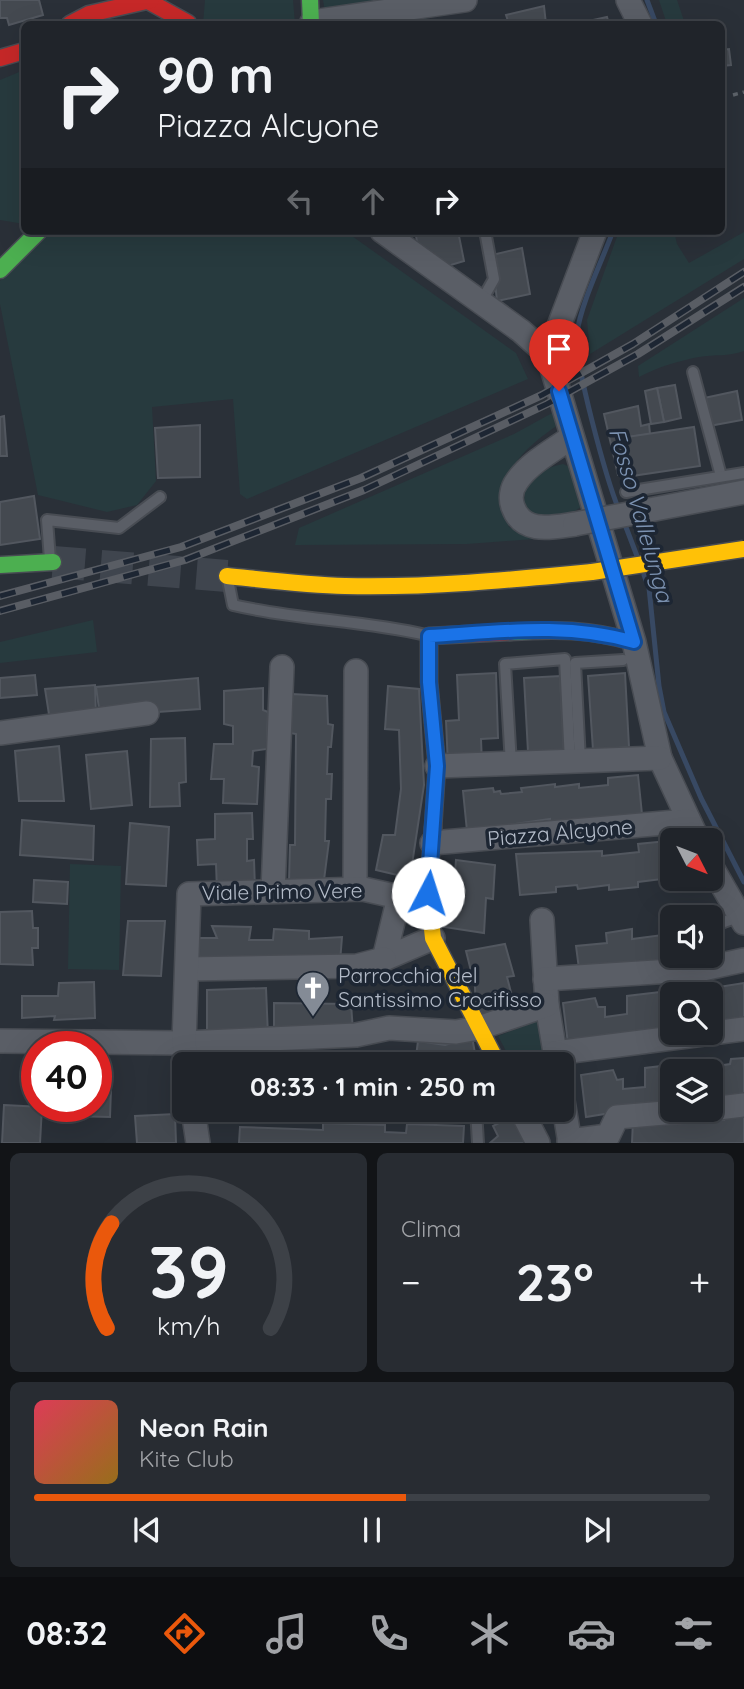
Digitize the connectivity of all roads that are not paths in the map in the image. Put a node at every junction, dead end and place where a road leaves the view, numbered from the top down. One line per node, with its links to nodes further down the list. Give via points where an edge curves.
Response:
1 (149, 0): 6 (street); 7 (street)
2 (465, 0): 5 (street)
3 (628, 0): 9 (street)
4 (189, 5): 8 (street)
5 (311, 15)
6 (74, 17)
7 (184, 21)
8 (189, 21)
9 (638, 21)
10 (21, 52): 11 (street)
11 (0, 58)
12 (35, 235): 16 (street)
13 (388, 235): 17 (street)
14 (486, 235): 17 (lane, via 494,279)
15 (593, 235): 18 (street)
16 (0, 270)
17 (481, 302): 18 (street)
18 (548, 355): 20 (street, Piazza Alcyone)
19 (693, 372): 22 (lane)
20 (572, 437): 24 (street, bridge, via 522,475 513,488 511,501 517,516 533,527 575,524); 31 (street, Piazza Alcyone)
21 (744, 472): 22 (lane)
22 (721, 476): 23 (lane)
23 (626, 492)
24 (744, 492)
25 (160, 498): 27 (lane, via 119,528 47,520)
26 (744, 549): 29 (street, bridge, via 485,583 342,586)
27 (51, 562): 28 (street)
28 (0, 565)
29 (227, 576): 30 (lane, via 233,605)
30 (429, 636): 31 (street, via 561,629 600,632); 39 (street)
31 (628, 651): 36 (street, Piazza Alcyone); 37 (lane, via 575,663)
32 (282, 667): 45 (street)
33 (356, 671): 44 (street)
34 (147, 713): 35 (street)
35 (0, 733)
36 (660, 758): 37 (street); 40 (street, Piazza Alcyone)
37 (575, 761): 38 (street); 38 (lane, via 565,659 505,664)
38 (511, 764): 39 (street)
39 (437, 766): 42 (street)
40 (692, 828)
41 (660, 832): 42 (street, Piazza Alcyone)
42 (432, 843): 46 (street)
43 (723, 887): 49 (street)
44 (355, 889): 45 (street, Viale Primo Vere); 47 (street, Viale Primo Vere)
45 (273, 891): 54 (street, Viale Primo Vere, via 189,894)
46 (428, 893): 47 (street, via 411,899); 51 (street)
47 (399, 897): 52 (street)
48 (542, 920): 55 (street)
49 (742, 920): 50 (lane)
50 (723, 924)
51 (433, 937): 52 (street); 57 (street)
52 (384, 959): 54 (street, via 357,966)
53 (744, 960): 55 (street, via 703,969)
54 (187, 969): 60 (street, Viale Primo Vere)
55 (545, 979): 56 (street)
56 (547, 1005): 57 (street); 63 (street)
57 (479, 1028): 61 (street, via 428,1032 389,1028); 62 (street)
58 (744, 1029): 65 (street)
59 (0, 1041): 64 (street)
60 (185, 1052)
61 (203, 1052)
62 (492, 1052)
63 (555, 1052)
64 (172, 1053)
65 (574, 1055)
66 (744, 1105): 67 (street)
67 (723, 1107)
68 (660, 1113): 73 (street, via 617,1117 608,1136)
69 (195, 1122): 74 (street)
70 (477, 1122): 75 (lane)
71 (527, 1122): 76 (street)
72 (567, 1122): 73 (street)
73 (570, 1142)
74 (198, 1143)
75 (478, 1143)
76 (538, 1143)

